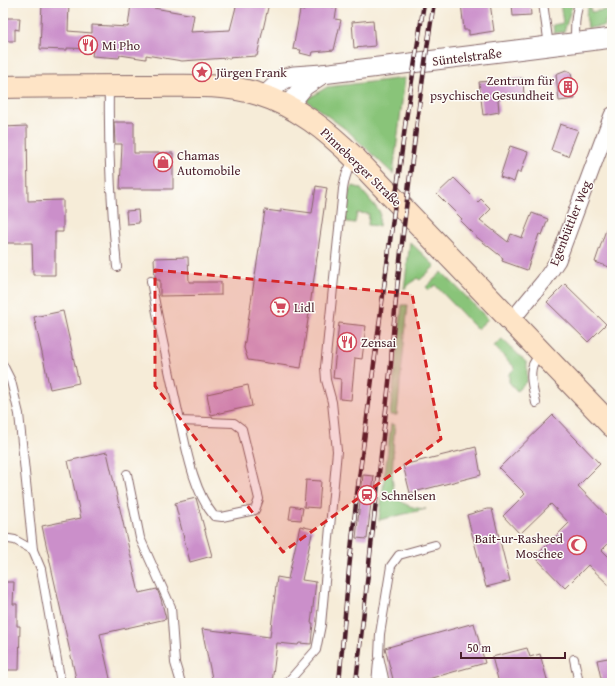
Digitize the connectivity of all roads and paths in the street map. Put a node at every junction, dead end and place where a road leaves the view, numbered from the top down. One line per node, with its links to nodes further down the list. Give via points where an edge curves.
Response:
1 (543, 3): 5 (lane)
2 (579, 3): 4 (lane, via 574,29)
3 (612, 38): 4 (street, Süntelstraße)
4 (576, 43): 5 (street, Süntelstraße)
5 (549, 46): 6 (street, Süntelstraße)
6 (322, 74): 9 (street, Süntelstraße, via 288,77); 10 (street, Süntelstraße, via 304,86)
7 (109, 86): 8 (main road, Pinneberger Straße); 9 (main road, Pinneberger Straße, via 211,86); 13 (lane, via 108,135)
8 (3, 87)
9 (264, 96): 10 (main road, Pinneberger Straße)
10 (288, 106): 12 (main road, Pinneberger Straße, via 314,122)
11 (612, 115): 15 (street, Egenbüttler Weg, via 558,260 544,282)
12 (356, 159): 15 (main road, Pinneberger Straße); 29 (lane, via 349,167 343,189 325,367 337,451 321,625 316,650)
13 (117, 267)
14 (151, 281): 19 (lane)
15 (512, 321): 16 (main road, Pinneberger Straße)
16 (543, 354): 18 (lane, via 534,362 532,368); 20 (main road, Pinneberger Straße)
17 (3, 365): 24 (lane, via 11,381 19,414)
18 (536, 403)
19 (180, 420): 19 (lane, via 190,463 205,505 214,516 222,517 255,510 259,500 242,429 234,424)
20 (612, 426)
21 (127, 474): 28 (lane, via 140,538 171,607 174,662)
22 (3, 538): 24 (lane, via 15,540)
23 (435, 545): 25 (lane, via 399,555 392,566)
24 (33, 550): 27 (lane, via 41,569)
25 (378, 656): 30 (lane); 31 (lane)
26 (574, 659): 32 (lane)
27 (60, 683)
28 (181, 683)
29 (287, 683)
30 (376, 683)
31 (385, 683)
32 (578, 683)

